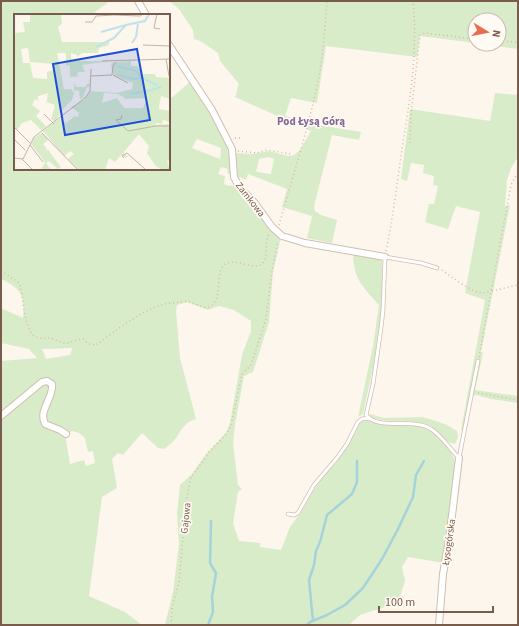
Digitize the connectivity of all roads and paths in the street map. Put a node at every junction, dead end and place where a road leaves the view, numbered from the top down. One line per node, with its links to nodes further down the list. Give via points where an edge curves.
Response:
1 (138, 1): 4 (street)
2 (327, 1): 15 (path, via 318,85)
3 (413, 1): 16 (path, via 415,51 393,221)
4 (145, 14)
5 (467, 37): 11 (path, via 420,34)
6 (507, 41): 7 (path)
7 (518, 42)
8 (170, 47): 12 (street, Zamkowa, via 212,110)
9 (232, 138): 10 (path)
10 (241, 138)
11 (410, 143)
12 (232, 150): 13 (path, via 257,153 267,150); 15 (street, Zamkowa, via 234,177 240,188)
13 (291, 154)
14 (518, 172): 20 (path, via 511,186)
15 (277, 231): 16 (street, Zamkowa, via 282,236 306,243); 18 (path, via 270,232 267,238 265,260 262,264 249,266 234,261 224,265 219,274 215,302 210,307 188,302 162,304 119,328 96,345 89,344 83,339 65,343 34,336 24,315 20,285); 29 (path, Gajowa, via 266,319 251,365 242,374 230,425 227,433 190,477 179,582 172,608)
16 (385, 257): 17 (lane); 25 (lane, via 383,310 373,384 366,411)
17 (437, 268): 20 (path, via 474,290 488,293)
18 (1, 271)
19 (518, 285): 20 (path)
20 (492, 290): 21 (path)
21 (478, 361): 22 (lane)
22 (471, 396): 23 (path, via 478,393); 27 (lane)
23 (518, 400)
24 (1, 416): 26 (street, via 42,382 47,381 53,388 43,419 45,424)
25 (369, 418): 27 (lane, via 385,422 413,423 431,428); 28 (lane, via 358,422 344,448 314,485 298,513)
26 (66, 434)
27 (458, 458): 30 (street, Łysogórska)
28 (288, 514)
29 (171, 625)
30 (440, 625)

